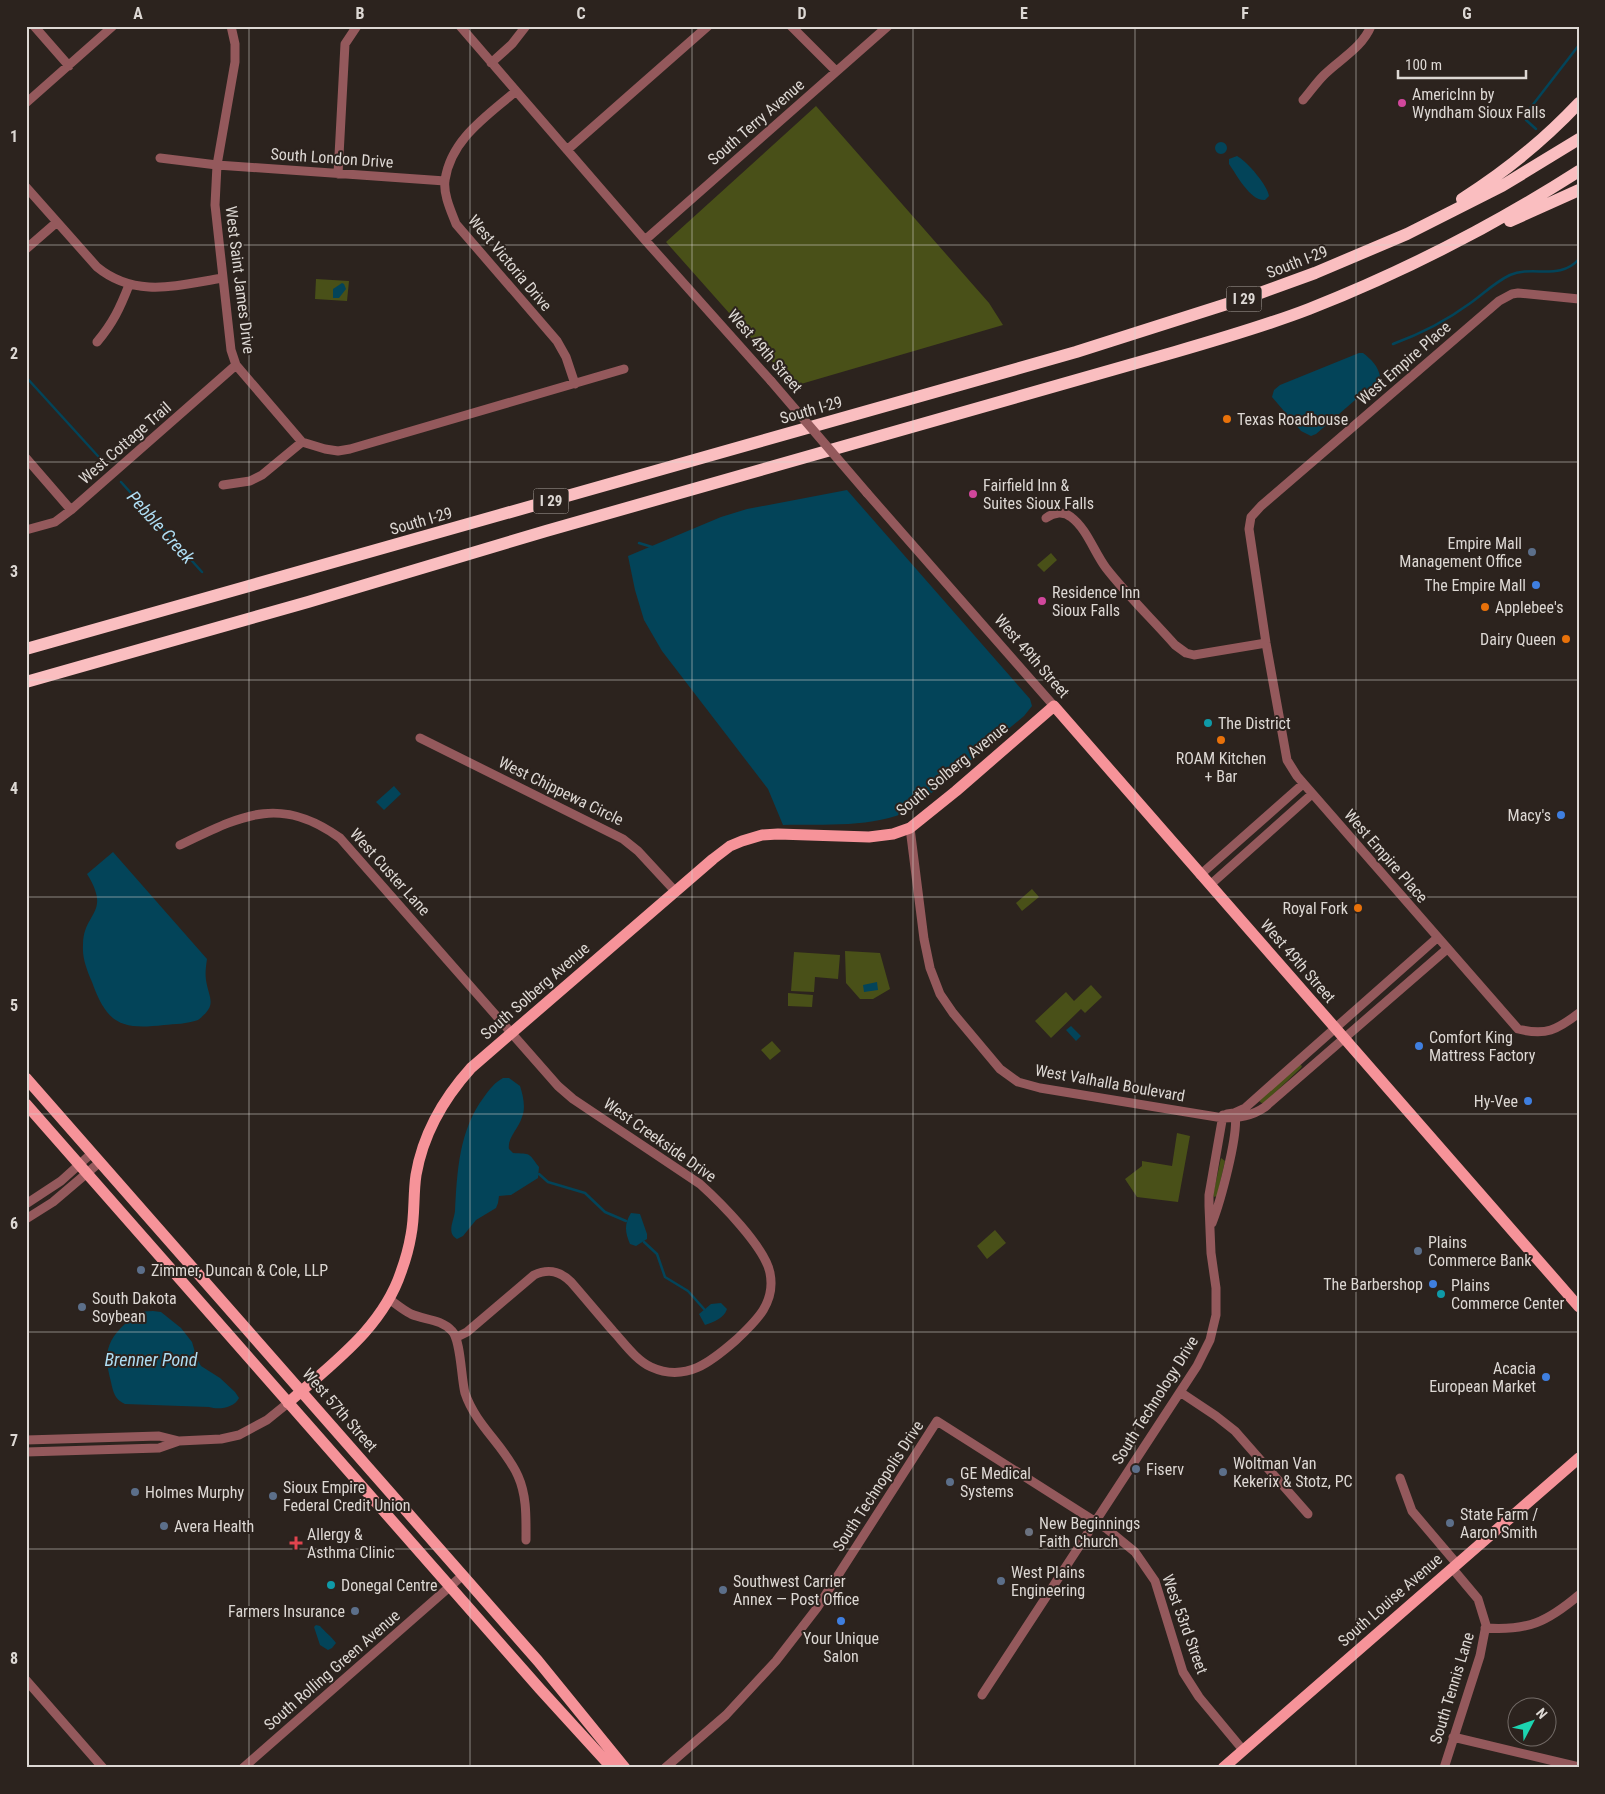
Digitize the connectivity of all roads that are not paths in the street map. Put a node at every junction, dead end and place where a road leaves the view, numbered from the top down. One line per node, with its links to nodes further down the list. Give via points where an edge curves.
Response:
1 (34, 26): 12 (street)
2 (113, 26): 12 (street)
3 (231, 26): 21 (street, West Saint James Drive, via 236,44 235,62)
4 (357, 26): 23 (street, via 344,44)
5 (460, 26): 11 (street, West 49th Street)
6 (526, 26): 11 (street, via 512,44)
7 (708, 26): 19 (street)
8 (791, 26): 13 (street)
9 (888, 26): 13 (street, South Terry Avenue)
10 (1371, 26): 15 (street, via 1351,53)
11 (491, 62): 14 (street, West 49th Street)
12 (68, 66): 16 (street)
13 (836, 71): 29 (street, South Terry Avenue)
14 (516, 91): 19 (street, West 49th Street); 24 (street, West Victoria Drive, via 466,134 454,151)
15 (1303, 100)
16 (26, 103)
17 (1579, 103): 28 (highway, via 1512,164)
18 (1579, 139): 28 (highway, South I-29 / I 29, via 1502,186)
19 (567, 150): 29 (street, West 49th Street)
20 (160, 158): 21 (street, South London Drive)
21 (217, 165): 23 (street, South London Drive); 32 (street, West Saint James Drive, via 215,205)
22 (1579, 172): 31 (highway, I 29, via 1470,235)
23 (338, 174): 24 (street, South London Drive)
24 (445, 181): 38 (street, West Victoria Drive, via 448,203 456,224 556,341 566,357)
25 (26, 187): 27 (street)
26 (1579, 190): 31 (highway)
27 (57, 222): 30 (street); 33 (street, via 97,267)
28 (1407, 234): 46 (highway, South I-29 / I 29, via 1259,294 1076,352)
29 (645, 240): 48 (street, West 49th Street, bridge)
30 (26, 249)
31 (1407, 266): 47 (highway, I 29, via 1307,309 1226,337)
32 (224, 278): 33 (street, via 166,287); 36 (street, West Saint James Drive, via 231,350)
33 (129, 285): 35 (street, via 120,310)
34 (1579, 299): 45 (street, West Empire Place, via 1518,293 1506,297 1251,516 1249,530)
35 (97, 342)
36 (236, 365): 39 (street, West Saint James Drive); 42 (street, West Cottage Trail)
37 (624, 369): 38 (street)
38 (575, 384): 39 (street, via 350,449 338,451)
39 (302, 442): 41 (street, via 262,475 250,481)
40 (26, 458): 42 (street)
41 (223, 485)
42 (71, 510): 44 (street, West Cottage Trail, via 55,522)
43 (1046, 518): 45 (street, via 1050,514 1064,513 1077,522 1107,569 1175,645 1186,652 1194,655)
44 (26, 530)
45 (1266, 643): 50 (street, West Empire Place, via 1287,760)
46 (26, 649)
47 (26, 682)
48 (1054, 706): 52 (main road, South Solberg Avenue); 54 (main road, West 49th Street)
49 (420, 738): 56 (street, West Chippewa Circle, via 623,839)
50 (1303, 784): 51 (street, West Empire Place); 54 (street)
51 (1312, 794): 55 (street); 57 (street, West Empire Place)
52 (910, 828): 56 (main road, South Solberg Avenue, via 869,837 778,834 754,837 730,846); 65 (street, West Valhalla Boulevard, via 924,939 936,985 953,1013 1000,1069 1018,1082 1040,1088)
53 (180, 845): 61 (street, West Custer Lane, via 238,818 262,813 306,818 325,827 359,858)
54 (1200, 875): 55 (main road, West 49th Street)
55 (1210, 885): 60 (main road, West 49th Street)
56 (675, 891): 61 (main road, South Solberg Avenue)
57 (1437, 938): 58 (street, West Empire Place); 60 (street)
58 (1447, 949): 59 (street, West Empire Place, via 1518,1029 1544,1033 1560,1027); 62 (street)
59 (1579, 1013)
60 (1334, 1028): 62 (main road, West 49th Street); 66 (street, West Valhalla Boulevard)
61 (512, 1032): 73 (main road, South Solberg Avenue, via 459,1081 435,1119 416,1174 411,1236 401,1273); 75 (street, West Creekside Drive, via 569,1096 692,1178 714,1197 762,1252 770,1270 770,1291 766,1307 755,1322 707,1364 685,1372 660,1371 645,1364 566,1277 555,1271 539,1273 529,1279)
62 (1343, 1038): 66 (street, West Valhalla Boulevard, via 1265,1107 1250,1115); 74 (main road, West 49th Street)
63 (26, 1078): 67 (main road, West 57th Street)
64 (26, 1104): 68 (main road, West 57th Street)
65 (1220, 1116): 66 (street, West Valhalla Boulevard); 72 (street, South Technology Drive, via 1209,1195)
66 (1235, 1116): 72 (street, South Technology Drive, via 1222,1196)
67 (96, 1158): 68 (street); 69 (street); 76 (main road, West 57th Street)
68 (79, 1165): 69 (main road, West 57th Street); 70 (street)
69 (87, 1174): 71 (street); 78 (main road, West 57th Street)
70 (26, 1204)
71 (26, 1219)
72 (1211, 1226): 77 (street, South Technology Drive, via 1217,1302 1215,1321 1205,1351)
73 (389, 1299): 75 (street, via 412,1314 446,1325); 76 (main road, South Solberg Avenue, via 362,1338)
74 (1579, 1307)
75 (457, 1337): 87 (street, via 462,1378 470,1404 518,1476 525,1504)
76 (301, 1391): 78 (main road, South Solberg Avenue); 89 (main road, West 57th Street)
77 (1180, 1392): 85 (street, via 1235,1431); 86 (street, South Technology Drive)
78 (288, 1403): 81 (street, South Solberg Avenue, via 240,1435); 90 (main road, West 57th Street)
79 (937, 1421): 86 (street, West 53rd Street); 102 (street, South Technopolis Drive, via 817,1608 776,1661 721,1719)
80 (26, 1440): 81 (street, South Solberg Avenue, via 159,1436)
81 (179, 1442): 82 (street, South Solberg Avenue, via 160,1448)
82 (26, 1452)
83 (1579, 1458): 88 (main road, South Louise Avenue)
84 (1400, 1478): 88 (street, South Tennis Lane, via 1412,1511)
85 (1308, 1514)
86 (1096, 1522): 94 (street, South Technology Drive); 96 (street, West 53rd Street, via 1122,1540 1147,1568 1160,1593 1183,1672 1199,1697)
87 (526, 1540)
88 (1454, 1566): 92 (street, South Tennis Lane, via 1478,1599); 96 (main road, South Louise Avenue)
89 (463, 1575): 90 (street, South Rolling Green Avenue); 101 (main road, West 57th Street, via 544,1668)
90 (450, 1586): 99 (street, South Rolling Green Avenue); 100 (main road, West 57th Street)
91 (1579, 1595): 92 (street, via 1541,1622 1524,1627)
92 (1486, 1628): 95 (street, South Tennis Lane)
93 (26, 1680): 98 (street)
94 (982, 1695)
95 (1454, 1737): 97 (street); 104 (street, South Tennis Lane)
96 (1244, 1750): 103 (main road, South Louise Avenue)
97 (1579, 1767)
98 (103, 1768)
99 (243, 1768)
100 (612, 1768)
101 (624, 1768)
102 (665, 1768)
103 (1223, 1768)
104 (1444, 1768)

